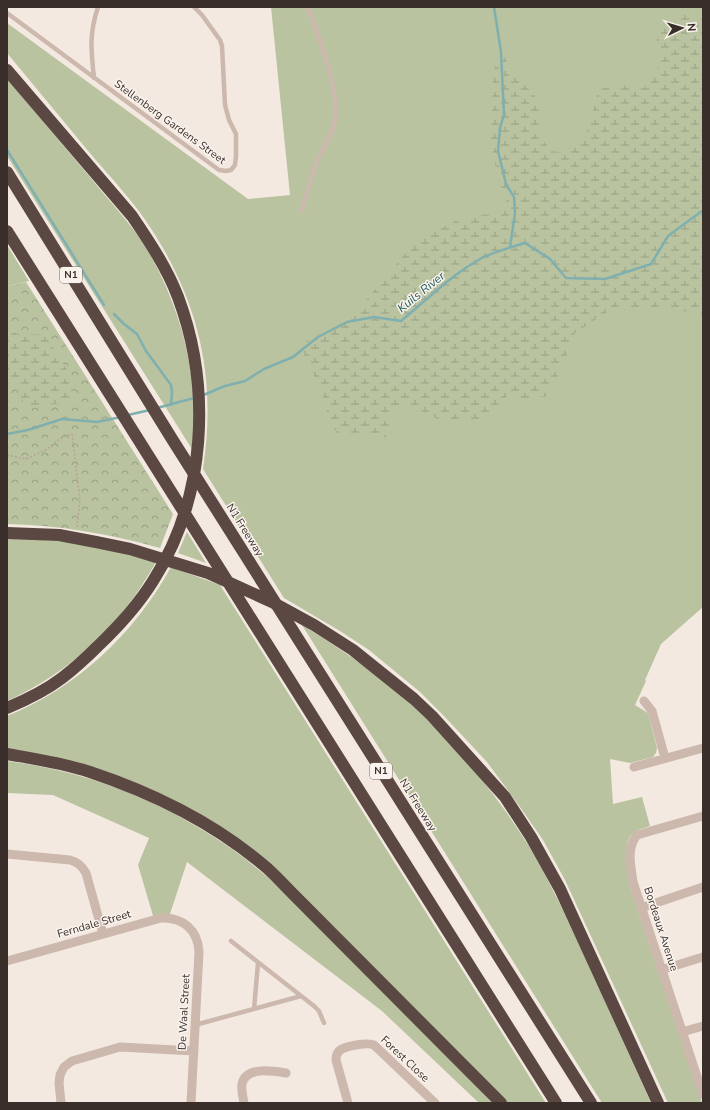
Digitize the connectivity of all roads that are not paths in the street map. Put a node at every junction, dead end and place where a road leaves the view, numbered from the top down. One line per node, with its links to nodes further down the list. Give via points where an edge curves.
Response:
1 (98, 7): 6 (lane, via 91,34)
2 (194, 7): 6 (lane, Stellenberg Gardens Street, via 217,34 222,46 225,105 237,141 235,165 231,170 219,170)
3 (308, 7): 8 (lane, via 332,81 336,114 334,126 317,161)
4 (7, 13): 6 (lane, Stellenberg Gardens Street)
5 (7, 70): 12 (highway, via 132,216 168,275 178,296 193,349 200,429 196,464 187,504 173,545 153,581 117,628 62,678 31,698)
6 (94, 78)
7 (7, 172): 44 (highway, N1 Freeway / N1, via 172,439)
8 (302, 210)
9 (7, 231): 43 (highway, N1)
10 (9, 533): 45 (highway, via 59,535 96,542 130,549 208,573 272,602 314,625 383,672 432,716 505,797 531,837 560,889)
11 (644, 701): 15 (street, via 652,711)
12 (7, 708)
13 (703, 748): 15 (street)
14 (7, 754): 42 (highway, via 89,772 142,792 190,815 231,841 267,868 296,896)
15 (665, 758): 16 (street)
16 (634, 767)
17 (703, 816): 20 (street, Bordeaux Avenue, via 642,833 633,840 630,851 633,882)
18 (7, 854): 22 (street, via 70,860 82,866)
19 (703, 887): 20 (street)
20 (641, 908): 27 (street, Bordeaux Avenue)
21 (187, 926): 22 (street, Ferndale Street, via 178,920 162,918); 31 (street, De Waal Street, via 199,945)
22 (103, 934): 25 (street, Ferndale Street)
23 (231, 941): 26 (lane)
24 (703, 957): 27 (street)
25 (7, 961)
26 (258, 963): 28 (lane); 29 (lane)
27 (662, 970): 33 (street, Bordeaux Avenue)
28 (301, 996): 29 (lane); 30 (lane, via 319,1011)
29 (254, 1009): 31 (lane)
30 (324, 1023)
31 (195, 1025): 34 (street, De Waal Street)
32 (703, 1026): 33 (street)
33 (682, 1032): 36 (street, Bordeaux Avenue)
34 (194, 1051): 37 (street, via 120,1047 72,1061 64,1067 60,1075); 38 (street, De Waal Street)
35 (286, 1073): 39 (street, via 267,1070 245,1077 242,1083)
36 (703, 1095)
37 (61, 1103)
38 (191, 1103)
39 (244, 1103)
40 (348, 1103): 41 (street, Forest Close, via 336,1060 337,1054 342,1049 367,1043 374,1045)
41 (435, 1103)
42 (501, 1103)
43 (556, 1103)
44 (591, 1103)
45 (658, 1103)

